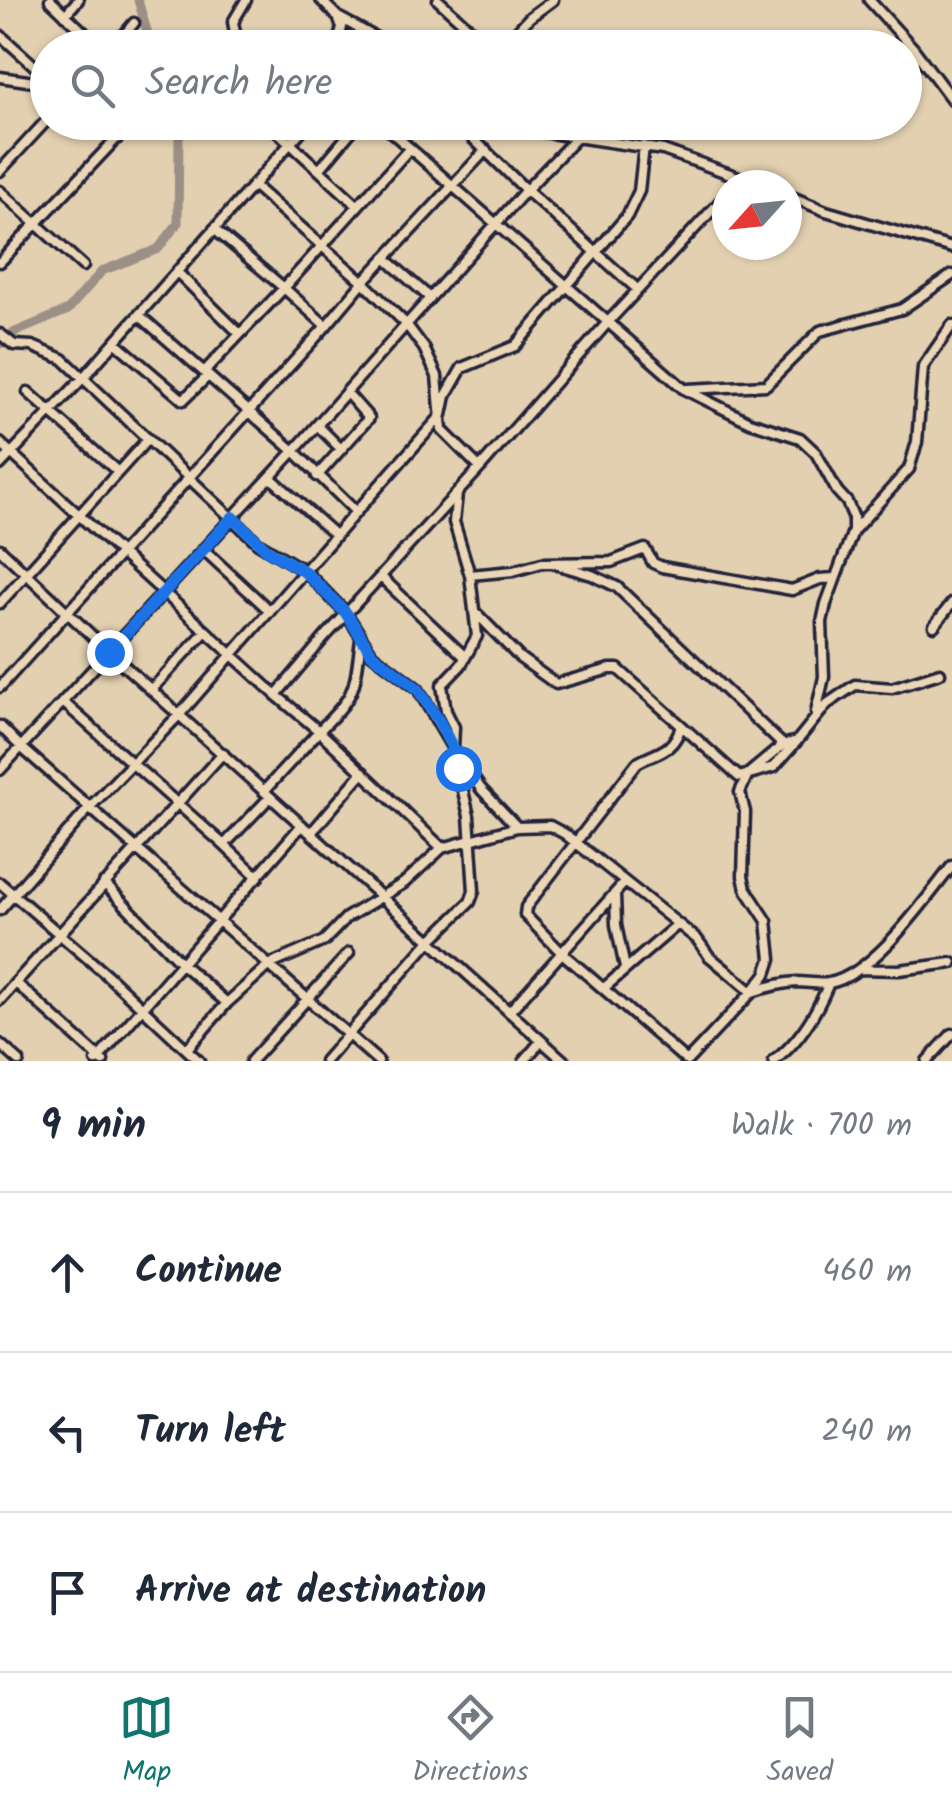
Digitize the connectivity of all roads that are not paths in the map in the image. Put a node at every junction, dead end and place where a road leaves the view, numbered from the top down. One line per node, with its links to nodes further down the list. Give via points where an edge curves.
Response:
1 (50, 0): 10 (street)
2 (78, 0): 10 (street)
3 (246, 0): 15 (street)
4 (321, 0): 11 (street)
5 (438, 0): 9 (street)
6 (453, 0): 9 (street)
7 (553, 0): 19 (street)
8 (868, 0): 20 (street)
9 (449, 10): 18 (street)
10 (66, 15): 13 (street)
11 (338, 17): 16 (street); 17 (street)
12 (134, 23): 14 (street)
13 (81, 30)
14 (128, 30)
15 (235, 30)
16 (341, 30)
17 (362, 30)
18 (471, 30)
19 (517, 30)
20 (896, 30)
21 (0, 36): 23 (street)
22 (922, 60): 27 (street)
23 (30, 64)
24 (4, 77): 25 (street); 26 (street)
25 (30, 79)
26 (0, 86)
27 (952, 100)
28 (30, 138): 43 (street)
29 (116, 140): 52 (street)
30 (287, 140): 37 (street)
31 (293, 140): 37 (street)
32 (344, 140): 41 (street)
33 (401, 140): 39 (street)
34 (475, 140): 40 (street)
35 (573, 140): 46 (street)
36 (599, 140): 38 (street)
37 (290, 143): 41 (street); 45 (street)
38 (644, 146): 42 (street); 56 (street, via 634,205)
39 (410, 148): 44 (street); 49 (street)
40 (486, 150): 44 (street); 46 (street)
41 (319, 170): 49 (street)
42 (713, 170)
43 (0, 171)
44 (454, 184): 51 (street); 57 (street)
45 (253, 185): 53 (street); 54 (street)
46 (526, 190): 51 (street); 56 (street)
47 (0, 191): 52 (street)
48 (802, 202): 55 (street)
49 (358, 206): 54 (street)
50 (712, 210): 65 (street)
51 (498, 224): 63 (street); 66 (street)
52 (36, 225): 58 (street); 59 (street)
53 (214, 229): 60 (street); 64 (street)
54 (322, 247): 62 (street); 64 (street)
55 (952, 248)
56 (595, 253): 63 (street); 65 (street)
57 (386, 258): 62 (street); 66 (street)
58 (0, 262)
59 (83, 266)
60 (177, 272): 67 (street); 73 (street)
61 (952, 274): 77 (street, via 902,309 820,331 766,385)
62 (363, 282): 69 (street); 71 (street)
63 (568, 285): 68 (street); 82 (street, via 514,346 462,368)
64 (284, 288): 71 (street); 73 (street)
65 (638, 289): 68 (street)
66 (429, 297): 69 (street)
67 (139, 315): 74 (street); 75 (street)
68 (608, 321): 77 (street); 90 (street)
69 (406, 324): 79 (street); 82 (street, via 434,367)
70 (952, 325): 99 (street, via 923,367 909,469)
71 (326, 326): 80 (street)
72 (0, 334): 76 (street, via 14,346 63,359)
73 (240, 334): 75 (street)
74 (115, 342): 75 (street, via 183,400); 76 (street)
75 (206, 374): 80 (street)
76 (82, 379): 81 (street); 84 (street)
77 (684, 389): 99 (street, via 800,438 847,502)
78 (28, 392): 81 (street)
79 (346, 392): 83 (street); 86 (street, via 370,418)
80 (249, 412): 87 (street); 92 (street)
81 (50, 413): 88 (street); 91 (street)
82 (442, 415): 90 (street, via 442,430); 96 (street)
83 (317, 425): 86 (street); 87 (street)
84 (147, 440): 91 (street); 92 (street)
85 (0, 444): 88 (street)
86 (341, 449): 93 (street)
87 (294, 451): 93 (street); 94 (street)
88 (11, 454): 89 (street); 97 (street)
89 (0, 465)
90 (480, 468): 95 (street)
91 (118, 472): 97 (street)
92 (190, 476): 98 (street); 103 (street)
93 (317, 476): 96 (street)
94 (270, 477): 98 (street); 100 (street)
95 (458, 494): 107 (street); 108 (street, via 454,522)
96 (356, 512): 100 (street)
97 (78, 516): 103 (street); 106 (street)
98 (233, 517): 102 (street); 105 (street, via 267,550)
99 (853, 531): 109 (street)
100 (336, 536): 105 (street)
101 (0, 549): 106 (street)
102 (203, 549): 110 (street); 114 (street)
103 (122, 554): 110 (street); 115 (street)
104 (552, 562): 108 (street); 109 (street, via 610,562 645,549 662,567 792,590); 134 (street, via 617,587)
105 (305, 572): 114 (street); 116 (street)
106 (27, 573): 111 (street); 115 (street)
107 (381, 576): 116 (street); 122 (street)
108 (470, 576): 113 (street)
109 (836, 578): 129 (street, via 822,622 824,677)
110 (164, 591): 118 (street); 120 (street)
111 (0, 603)
112 (952, 603): 117 (street)
113 (474, 610): 122 (street, via 476,636); 131 (street, via 552,682 614,668)
114 (270, 611): 121 (street)
115 (69, 612): 120 (street); 124 (street)
116 (346, 613): 119 (street); 126 (street)
117 (934, 626)
118 (206, 630): 121 (street); 125 (street)
119 (361, 639): 132 (street, via 353,692); 136 (street, via 418,689)
120 (109, 652): 125 (street); 127 (street)
121 (231, 654): 126 (street); 128 (street)
122 (466, 657): 136 (street, via 442,685)
123 (940, 672): 129 (street, via 892,688 855,685)
124 (0, 687)
125 (152, 689): 128 (street)
126 (276, 695): 132 (street)
127 (63, 702): 135 (street); 138 (street)
128 (180, 714): 137 (street); 138 (street)
129 (815, 717): 133 (street)
130 (0, 726): 135 (street)
131 (681, 726): 141 (street, via 734,775); 149 (street, via 658,756 637,763)
132 (319, 731): 140 (street); 142 (street)
133 (797, 741): 134 (street); 141 (street, via 774,766)
134 (783, 745): 141 (street)
135 (21, 747): 139 (street); 144 (street)
136 (453, 749): 146 (street); 148 (street)
137 (222, 753): 142 (street); 143 (street)
138 (131, 763): 143 (street); 144 (street)
139 (0, 770)
140 (364, 772): 147 (street); 151 (street)
141 (748, 774): 176 (street, via 740,792 743,876 767,920 771,959)
142 (268, 794): 145 (street); 150 (street)
143 (176, 804): 150 (street); 152 (street)
144 (90, 807): 152 (street); 159 (street)
145 (302, 825): 147 (street); 154 (street)
146 (517, 827): 148 (street); 149 (street, via 550,826)
147 (310, 833): 160 (street)
148 (473, 842): 151 (street); 165 (street, via 470,902)
149 (576, 842): 156 (street); 167 (street, via 526,907 525,915)
150 (224, 845): 154 (street)
151 (442, 848): 160 (street)
152 (136, 849): 155 (street); 162 (street)
153 (952, 866): 172 (street, via 905,925)
154 (258, 877): 162 (street)
155 (104, 883): 164 (street); 170 (street)
156 (624, 883): 158 (street); 163 (street)
157 (0, 884): 159 (street)
158 (614, 893): 167 (street); 171 (street)
159 (14, 895): 161 (street); 164 (street)
160 (380, 898): 165 (street); 169 (street, via 324,941)
161 (0, 910)
162 (219, 922): 169 (street); 170 (street)
163 (678, 924): 171 (street); 176 (street)
164 (59, 934): 173 (street); 180 (street)
165 (429, 942): 181 (street); 182 (street)
166 (349, 953): 177 (street)
167 (562, 953): 175 (street); 181 (street)
168 (952, 963): 172 (street)
169 (269, 964): 177 (street); 179 (street)
170 (183, 965): 179 (street); 180 (street)
171 (625, 968): 175 (street)
172 (855, 970): 174 (street)
173 (16, 983): 178 (street); 187 (street)
174 (829, 983): 176 (street, via 775,984); 195 (street, via 809,1022)
175 (604, 988): 176 (street, via 687,1061)
176 (752, 992)
177 (307, 997): 182 (street); 190 (street)
178 (0, 1000)
179 (226, 1003): 186 (street)
180 (144, 1008): 186 (street); 187 (street)
181 (509, 1012): 184 (street)
182 (349, 1034): 191 (street); 192 (street)
183 (952, 1034): 196 (street)
184 (541, 1040): 193 (street); 194 (street)
185 (0, 1044): 188 (street)
186 (187, 1049): 189 (street)
187 (99, 1060)
188 (19, 1061)
189 (200, 1061)
190 (251, 1061)
191 (326, 1061)
192 (378, 1061)
193 (524, 1061)
194 (564, 1061)
195 (774, 1061)
196 (928, 1061)

